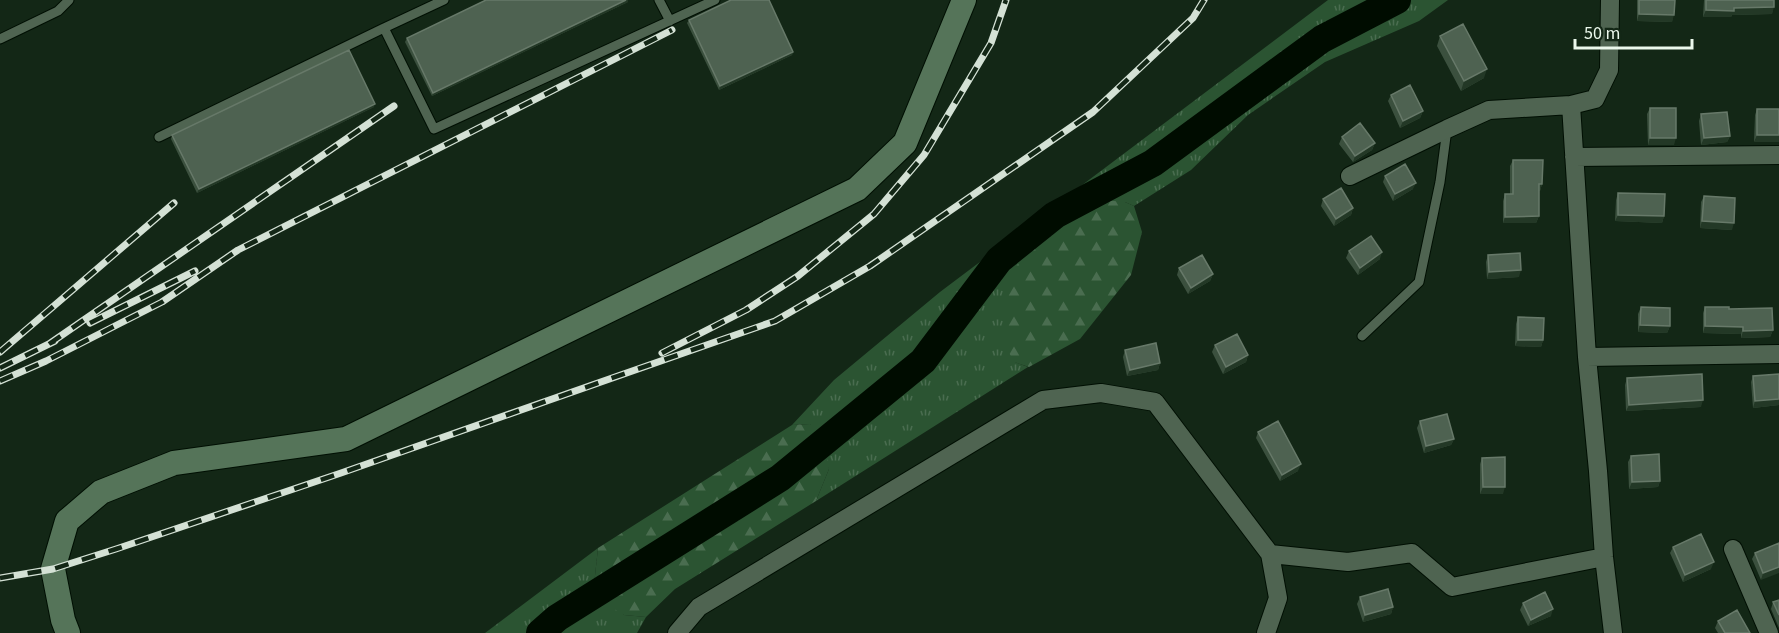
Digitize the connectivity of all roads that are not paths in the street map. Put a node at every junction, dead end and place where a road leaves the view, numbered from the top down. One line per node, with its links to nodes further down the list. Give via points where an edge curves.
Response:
1 (69, 0): 9 (lane, via 58,10)
2 (444, 0): 8 (lane)
3 (659, 0): 7 (lane)
4 (715, 0): 7 (lane)
5 (964, 0): 22 (street, via 905,143 857,189 346,439 174,464 101,492 67,521 53,569)
6 (1610, 0): 10 (street, via 1609,70 1595,99)
7 (670, 21): 8 (lane, via 434,129)
8 (384, 28): 12 (lane)
9 (0, 39)
10 (1571, 105): 11 (street, via 1490,110); 14 (street)
11 (1447, 129): 15 (street); 16 (lane, via 1419,282)
12 (159, 137)
13 (1779, 154): 14 (street)
14 (1574, 157): 18 (street)
15 (1350, 176)
16 (1362, 336)
17 (1779, 354): 18 (street)
18 (1587, 357): 21 (street)
19 (1733, 549): 26 (street)
20 (1270, 554): 21 (street, via 1348,561 1412,553 1452,587); 23 (street, via 1155,402 1101,393 1043,400 699,607); 24 (street, via 1278,598)
21 (1604, 557): 25 (street)
22 (68, 633)
23 (677, 633)
24 (1266, 633)
25 (1613, 633)
26 (1769, 633)

